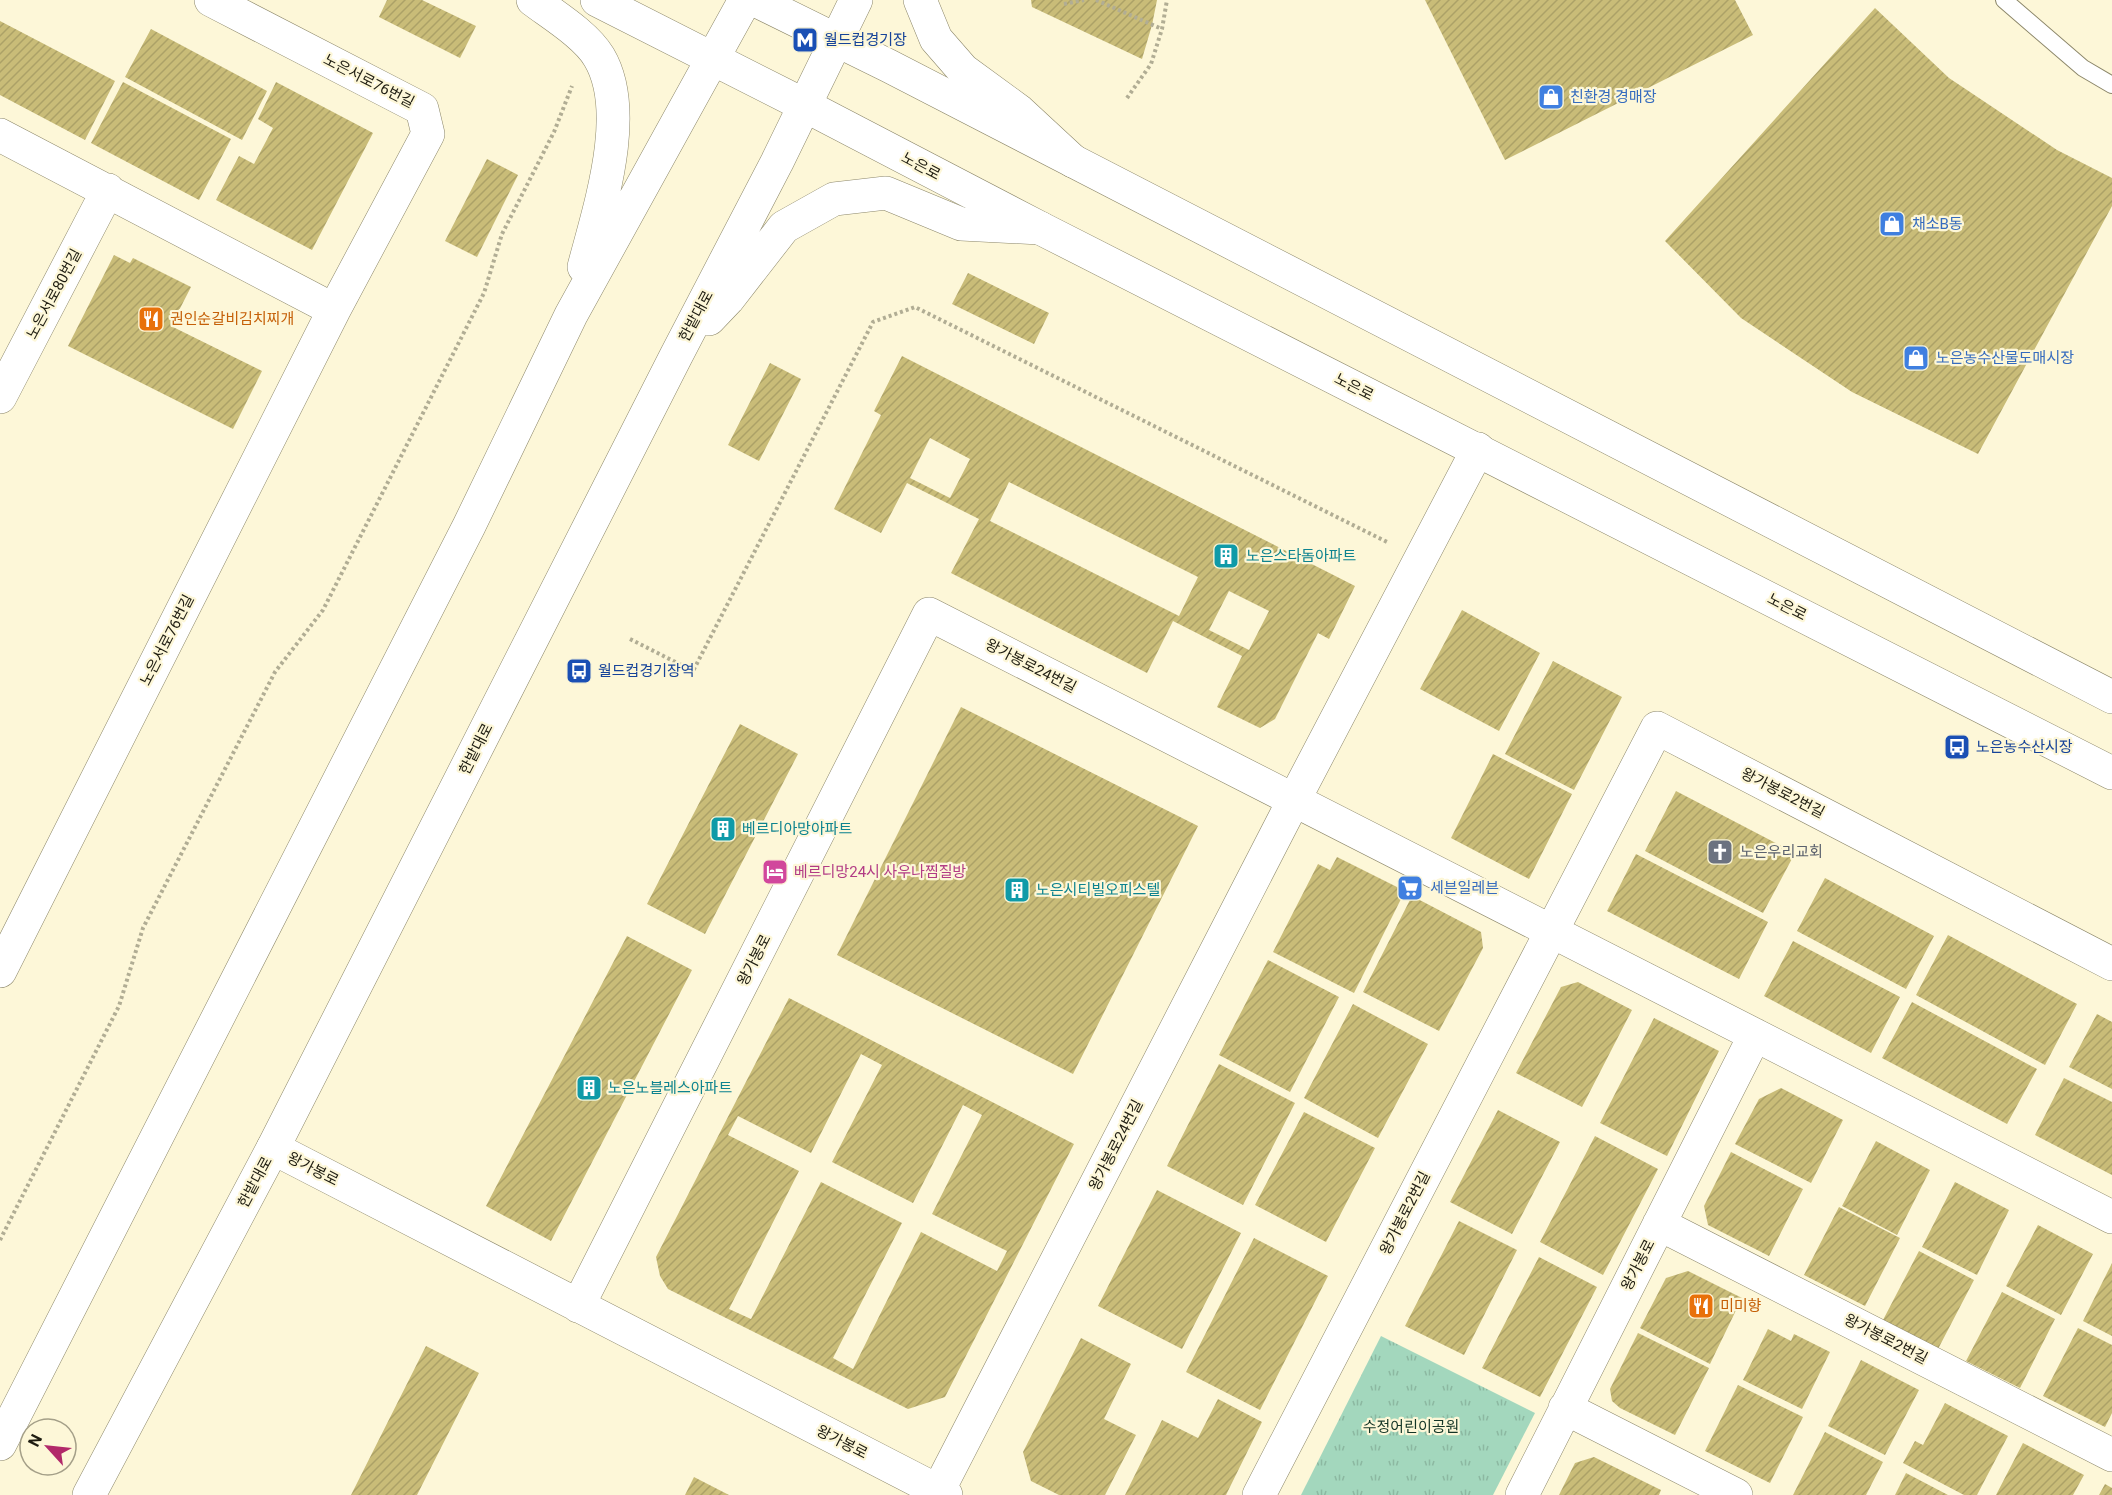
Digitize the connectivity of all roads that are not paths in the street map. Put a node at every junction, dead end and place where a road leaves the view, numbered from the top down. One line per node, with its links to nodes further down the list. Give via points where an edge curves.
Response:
1 (211, 0): 17 (street, 노은서로76번길, via 422,109 428,134)
2 (533, 0): 18 (street, via 598,55 609,78 614,125 608,176)
3 (597, 0): 10 (street, 노은로)
4 (745, 0): 10 (street)
5 (755, 0): 9 (street)
6 (856, 0): 9 (street, 한밭대로)
7 (920, 0): 14 (street, via 936,39 963,70 1019,111)
8 (2004, 0): 11 (lane, via 2083,68)
9 (838, 40): 12 (street, 한밭대로); 14 (street)
10 (713, 60): 12 (street, 노은로); 18 (street)
11 (2112, 85)
12 (804, 105): 16 (street, 노은로); 19 (street, 한밭대로)
13 (0, 135): 15 (street)
14 (1073, 161): 23 (street)
15 (108, 190): 17 (street); 20 (street, 노은서로80번길)
16 (1040, 228): 19 (street, via 961,224 886,193 834,199 784,227 728,299); 21 (street, 노은로)
17 (334, 310): 28 (street, 노은서로76번길)
18 (571, 315): 35 (street, via 463,536)
19 (676, 356): 30 (street, 한밭대로)
20 (0, 397)
21 (1478, 449): 24 (street, 노은로); 25 (street, 왕가봉로24번길)
22 (928, 614): 25 (street, 왕가봉로24번길); 33 (street, 왕가봉로)
23 (2112, 697)
24 (2112, 773)
25 (1294, 800): 26 (street, 왕가봉로24번길); 37 (street, 왕가봉로24번길)
26 (1551, 931): 27 (street, 왕가봉로2번길, via 1657,728); 29 (street); 39 (street, 왕가봉로2번길)
27 (2112, 964)
28 (0, 970)
29 (1755, 1035): 31 (street); 32 (street, 왕가봉로)
30 (273, 1148): 33 (street, 왕가봉로); 38 (street, 한밭대로)
31 (2112, 1217)
32 (1659, 1224): 34 (street, 왕가봉로); 36 (street, 왕가봉로2번길)
33 (579, 1306): 37 (street, 왕가봉로)
34 (1565, 1408): 40 (street, 왕가봉로); 41 (street)
35 (0, 1444)
36 (2112, 1455)
37 (940, 1494)
38 (89, 1495)
39 (1259, 1495)
40 (1522, 1495)
41 (1736, 1495)

